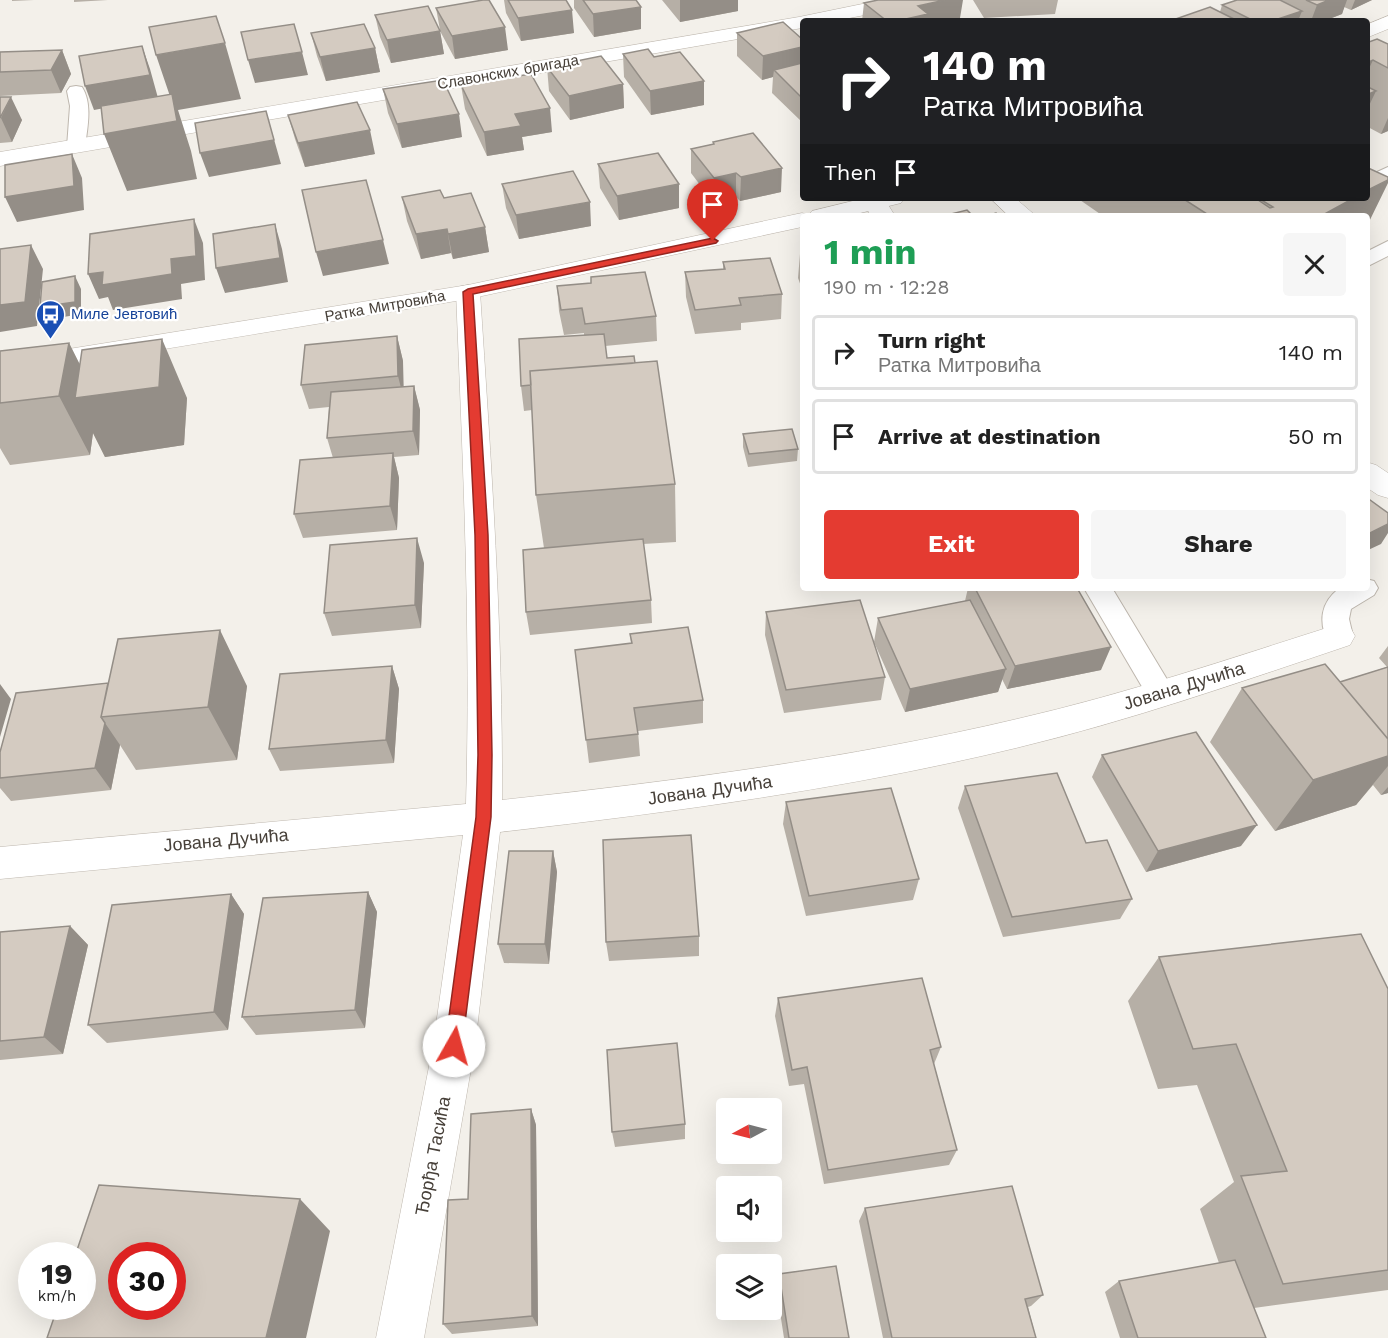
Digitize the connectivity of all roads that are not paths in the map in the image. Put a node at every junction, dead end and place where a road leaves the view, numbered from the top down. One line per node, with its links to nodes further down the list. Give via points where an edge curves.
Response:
1 (911, 0): 2 (street, Славонских бригада)
2 (805, 18)
3 (799, 19): 7 (street, Славонских бригада)
4 (1388, 22): 5 (street)
5 (1370, 30)
6 (76, 91): 7 (lane)
7 (76, 147): 8 (street, Славонских бригада)
8 (0, 159)
9 (1388, 173): 10 (lane)
10 (1370, 183)
11 (1005, 201): 14 (street)
12 (884, 206): 13 (street)
13 (838, 213)
14 (1020, 213)
15 (800, 220): 18 (street, Ратка Митровића)
16 (1388, 247): 17 (lane)
17 (1370, 258)
18 (468, 292): 19 (street, Ратка Митровића); 28 (street, Ђорђа Тасића, via 482,535)
19 (0, 368)
20 (1370, 475): 21 (street)
21 (1388, 488)
22 (1388, 580): 23 (lane, Јована Дучића)
23 (1370, 586)
24 (1100, 591): 27 (lane)
25 (1359, 591): 26 (lane, Јована Дучића, via 1336,608 1334,620)
26 (1339, 636): 27 (street, Јована Дучића)
27 (1161, 694): 28 (street, Јована Дучића, via 1043,728 808,776)
28 (484, 817): 29 (street, Јована Дучића); 30 (street, Ђорђа Тасића, via 454,1046)
29 (0, 863)
30 (400, 1338)

